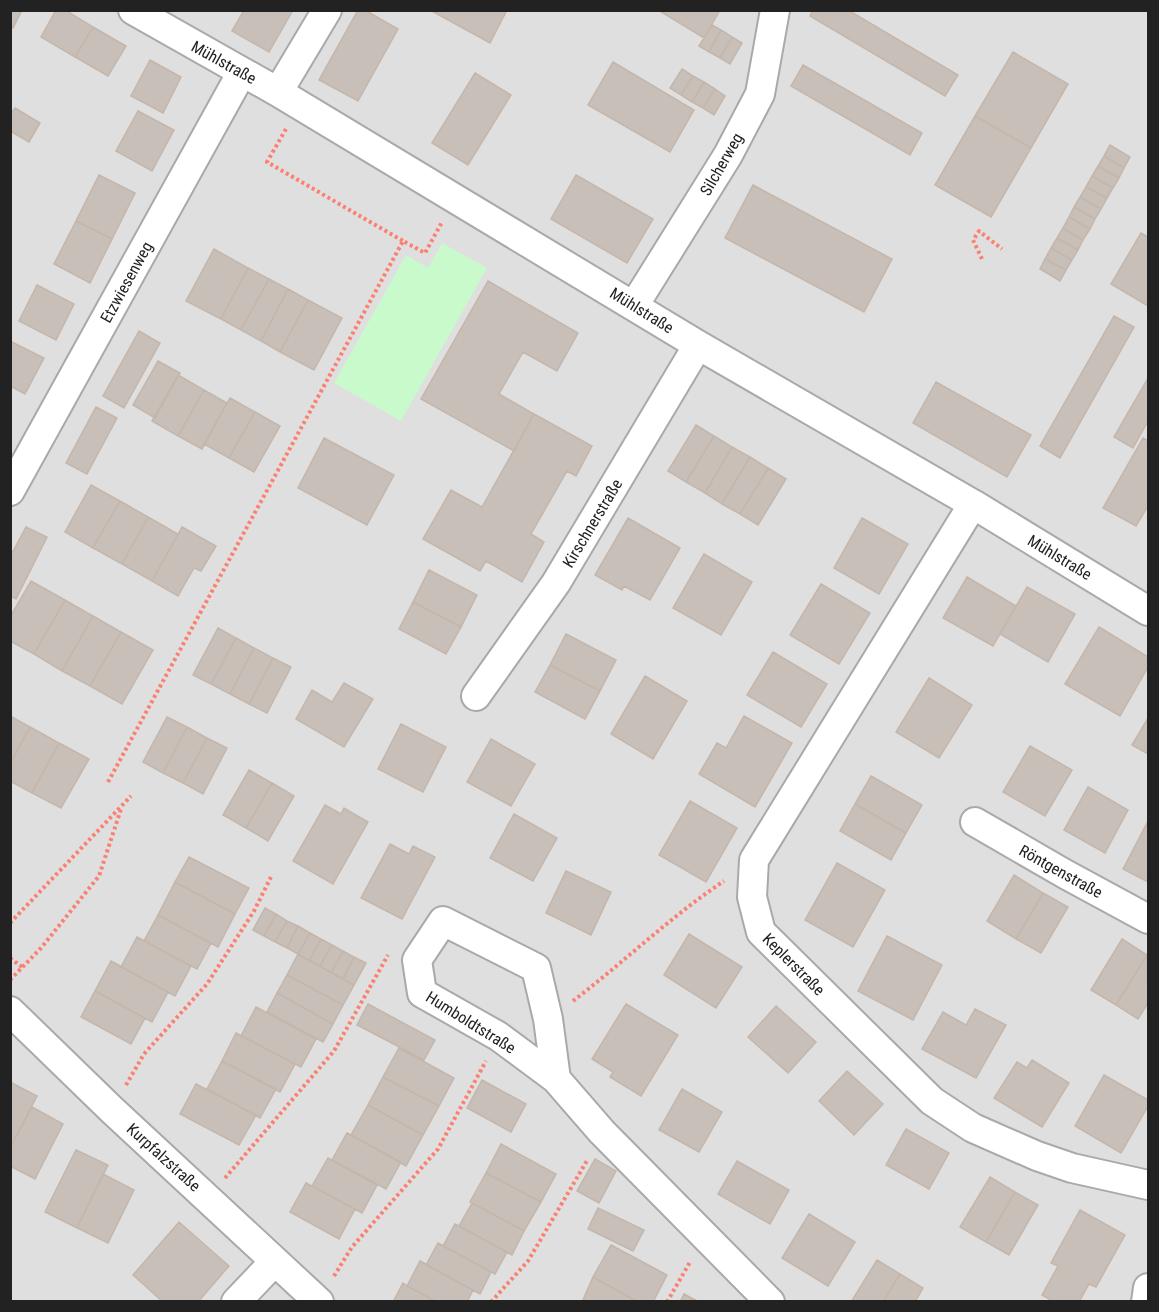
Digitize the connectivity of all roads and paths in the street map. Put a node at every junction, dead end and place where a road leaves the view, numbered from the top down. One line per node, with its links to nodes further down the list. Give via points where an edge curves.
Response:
1 (133, 10): 4 (street, Mühlstraße)
2 (327, 10): 5 (street)
3 (775, 10): 10 (street, Silcherweg, via 760,94 728,155)
4 (242, 72): 5 (street, Mühlstraße); 12 (street, Etzwiesenweg)
5 (289, 98): 6 (street, Mühlstraße); 7 (path, via 267,162)
6 (456, 198): 7 (path, via 425,253); 10 (street, Mühlstraße)
7 (403, 241): 16 (path)
8 (1002, 249): 9 (path, via 979,231 973,240)
9 (982, 259)
10 (635, 304): 11 (street, Mühlstraße)
11 (698, 345): 13 (street, Mühlstraße); 15 (street, Kirschnerstraße, via 556,583)
12 (10, 491)
13 (973, 504): 14 (street, Mühlstraße); 20 (street, Keplerstraße)
14 (1149, 611)
15 (476, 696)
16 (108, 782)
17 (131, 796): 18 (path)
18 (121, 809): 23 (path); 26 (path, via 99,876)
19 (975, 822): 22 (street, Röntgenstraße)
20 (754, 860): 29 (path, via 683,908 625,961); 34 (street, Keplerstraße, via 752,897 761,932 932,1101 973,1128 1037,1156)
21 (271, 878): 32 (path, via 207,984 144,1054)
22 (1149, 919)
23 (10, 923)
24 (392, 946): 35 (path, via 334,1051)
25 (10, 958): 26 (path)
26 (22, 968): 27 (path)
27 (10, 980)
28 (10, 1011): 32 (street, Kurpfalzstraße)
29 (548, 1020): 30 (street, Humboldtstraße); 30 (street, Humboldtstraße, via 536,968 442,921 417,960 422,993 498,1036)
30 (556, 1079): 43 (street, Humboldtstraße, via 602,1132)
31 (472, 1086): 39 (path, via 438,1149 352,1247)
32 (112, 1110): 35 (street, Kurpfalzstraße)
33 (585, 1167): 41 (path, via 528,1261)
34 (1149, 1185)
35 (209, 1197): 36 (street, Kurpfalzstraße)
36 (274, 1262): 39 (street, Kurpfalzstraße); 40 (street)
37 (679, 1280): 42 (path)
38 (1149, 1288): 44 (street)
39 (317, 1300)
40 (236, 1302)
41 (491, 1302)
42 (667, 1302)
43 (770, 1302)
44 (1146, 1302)

